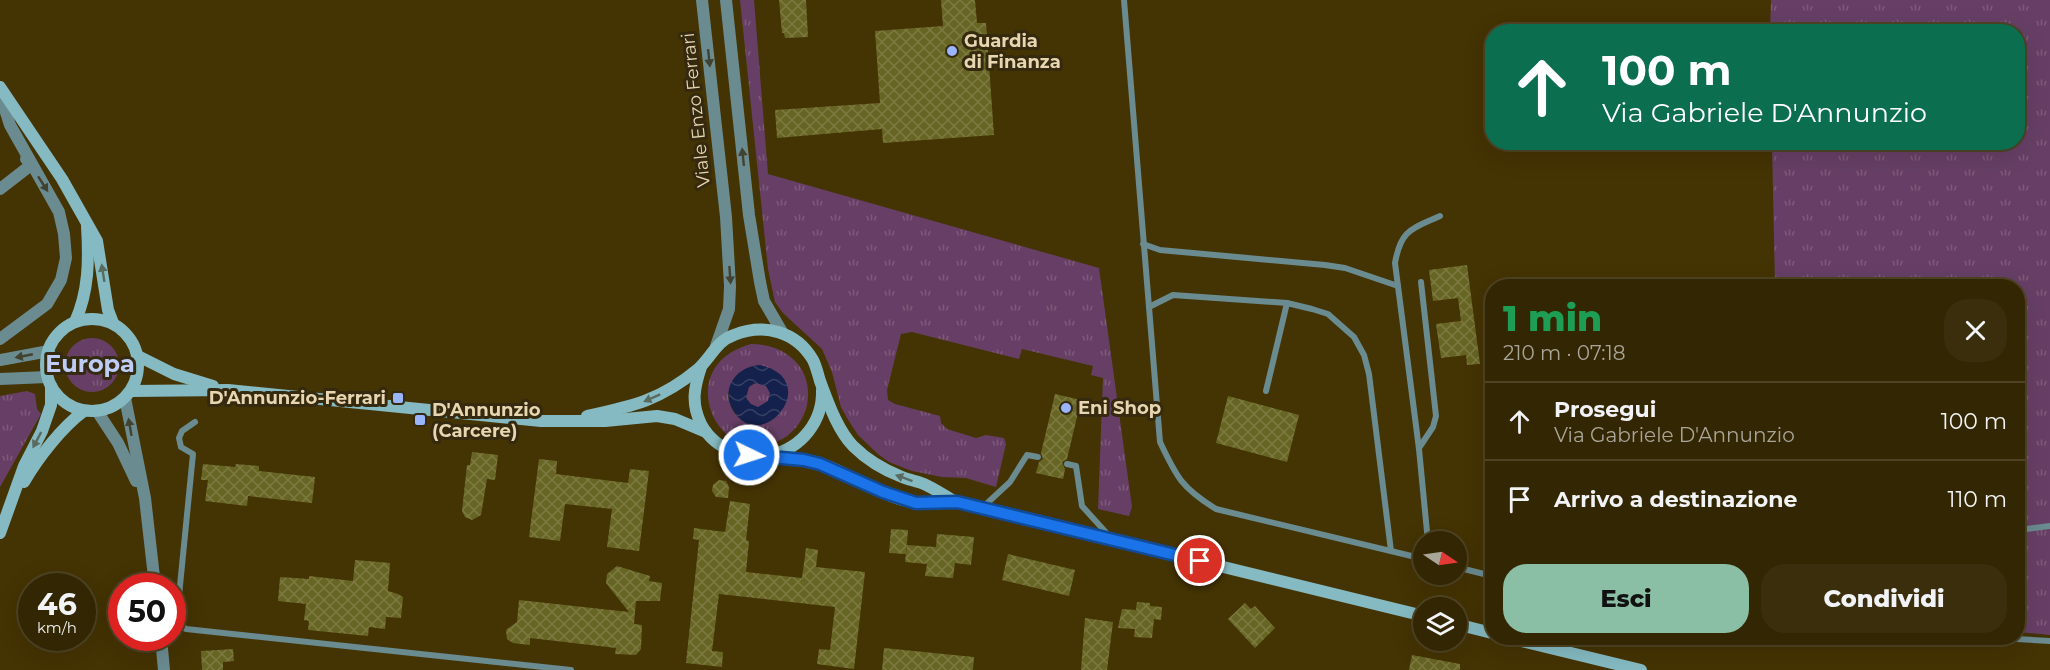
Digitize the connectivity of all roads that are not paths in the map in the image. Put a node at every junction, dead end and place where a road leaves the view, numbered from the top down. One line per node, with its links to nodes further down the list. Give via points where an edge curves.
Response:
1 (702, 0): 20 (street, Viale Enzo Ferrari, one-way to 20, via 730,286 729,309)
2 (726, 0): 18 (street, one-way to 2, via 764,301 749,215)
3 (1124, 0): 11 (lane)
4 (0, 87): 10 (main road, via 62,179)
5 (0, 94): 7 (street, via 10,125)
6 (0, 119): 7 (street)
7 (31, 165): 8 (street); 19 (street, one-way to 19, via 58,212 66,245 64,269 47,304)
8 (0, 189)
9 (1440, 216): 13 (lane, via 1408,231 1398,246)
10 (87, 226): 16 (main road, via 87,283); 17 (main road, one-way to 10, via 99,247)
11 (1143, 244): 13 (lane, via 1160,250 1345,268); 15 (lane)
12 (1421, 282): 36 (lane, via 1436,416)
13 (1398, 286): 36 (lane)
14 (1287, 303): 15 (lane, via 1173,296); 29 (lane); 49 (lane, via 1328,314 1354,337 1364,355)
15 (1149, 307): 49 (lane, via 1160,442 1174,473 1193,495 1216,509)
16 (75, 322): 17 (main road, via 88,319); 21 (main road, via 59,334)
17 (113, 323): 22 (main road, via 129,337)
18 (782, 332): 20 (main road, via 751,330 732,335); 27 (main road, via 813,359)
19 (0, 339)
20 (716, 346): 24 (main road)
21 (49, 351): 23 (street, one-way to 23); 26 (main road)
22 (138, 356): 28 (main road, via 174,374); 30 (main road, via 136,380)
23 (0, 360)
24 (701, 367): 33 (main road, one-way to 33, via 666,392 638,405); 35 (main road, via 693,394 696,413)
25 (0, 379): 26 (street)
26 (49, 381): 31 (main road, via 59,397); 43 (main road, one-way to 43, via 51,405)
27 (822, 384): 37 (main road, via 819,413 812,427 791,447); 41 (main road, one-way to 27, via 868,459 842,429)
28 (228, 390): 30 (main road); 33 (main road, via 514,419)
29 (1266, 391)
30 (128, 394): 32 (main road, via 117,404); 40 (street, one-way to 30)
31 (84, 411): 32 (main road); 43 (main road, via 32,469)
32 (97, 411): 40 (street)
33 (565, 420): 35 (main road, via 657,416)
34 (195, 422): 62 (lane, via 179,438 181,447 193,454 177,616 186,629)
35 (706, 432): 37 (main road, via 734,453)
36 (1419, 449): 46 (lane)
37 (764, 456): 41 (main road, via 820,464 916,503)
38 (1038, 457): 42 (lane, via 1027,455 1010,482)
39 (1067, 464): 48 (lane, via 1076,465 1082,506)
40 (145, 498): 52 (street)
41 (957, 502): 42 (main road)
42 (981, 508): 48 (main road)
43 (5, 517): 47 (main road)
44 (2050, 526): 45 (lane)
45 (2025, 529)
46 (1427, 531)
47 (0, 534)
48 (1111, 539): 54 (main road)
49 (1391, 551): 50 (lane)
50 (1413, 556)
51 (1467, 570): 53 (lane)
52 (154, 573)
53 (1485, 574)
54 (1413, 613)
55 (1467, 627): 56 (main road)
56 (1485, 631)
57 (2025, 640): 58 (lane)
58 (2050, 641)
59 (1538, 645): 63 (main road)
60 (162, 651): 61 (street)
61 (164, 670)
62 (571, 670)
63 (1641, 670)

